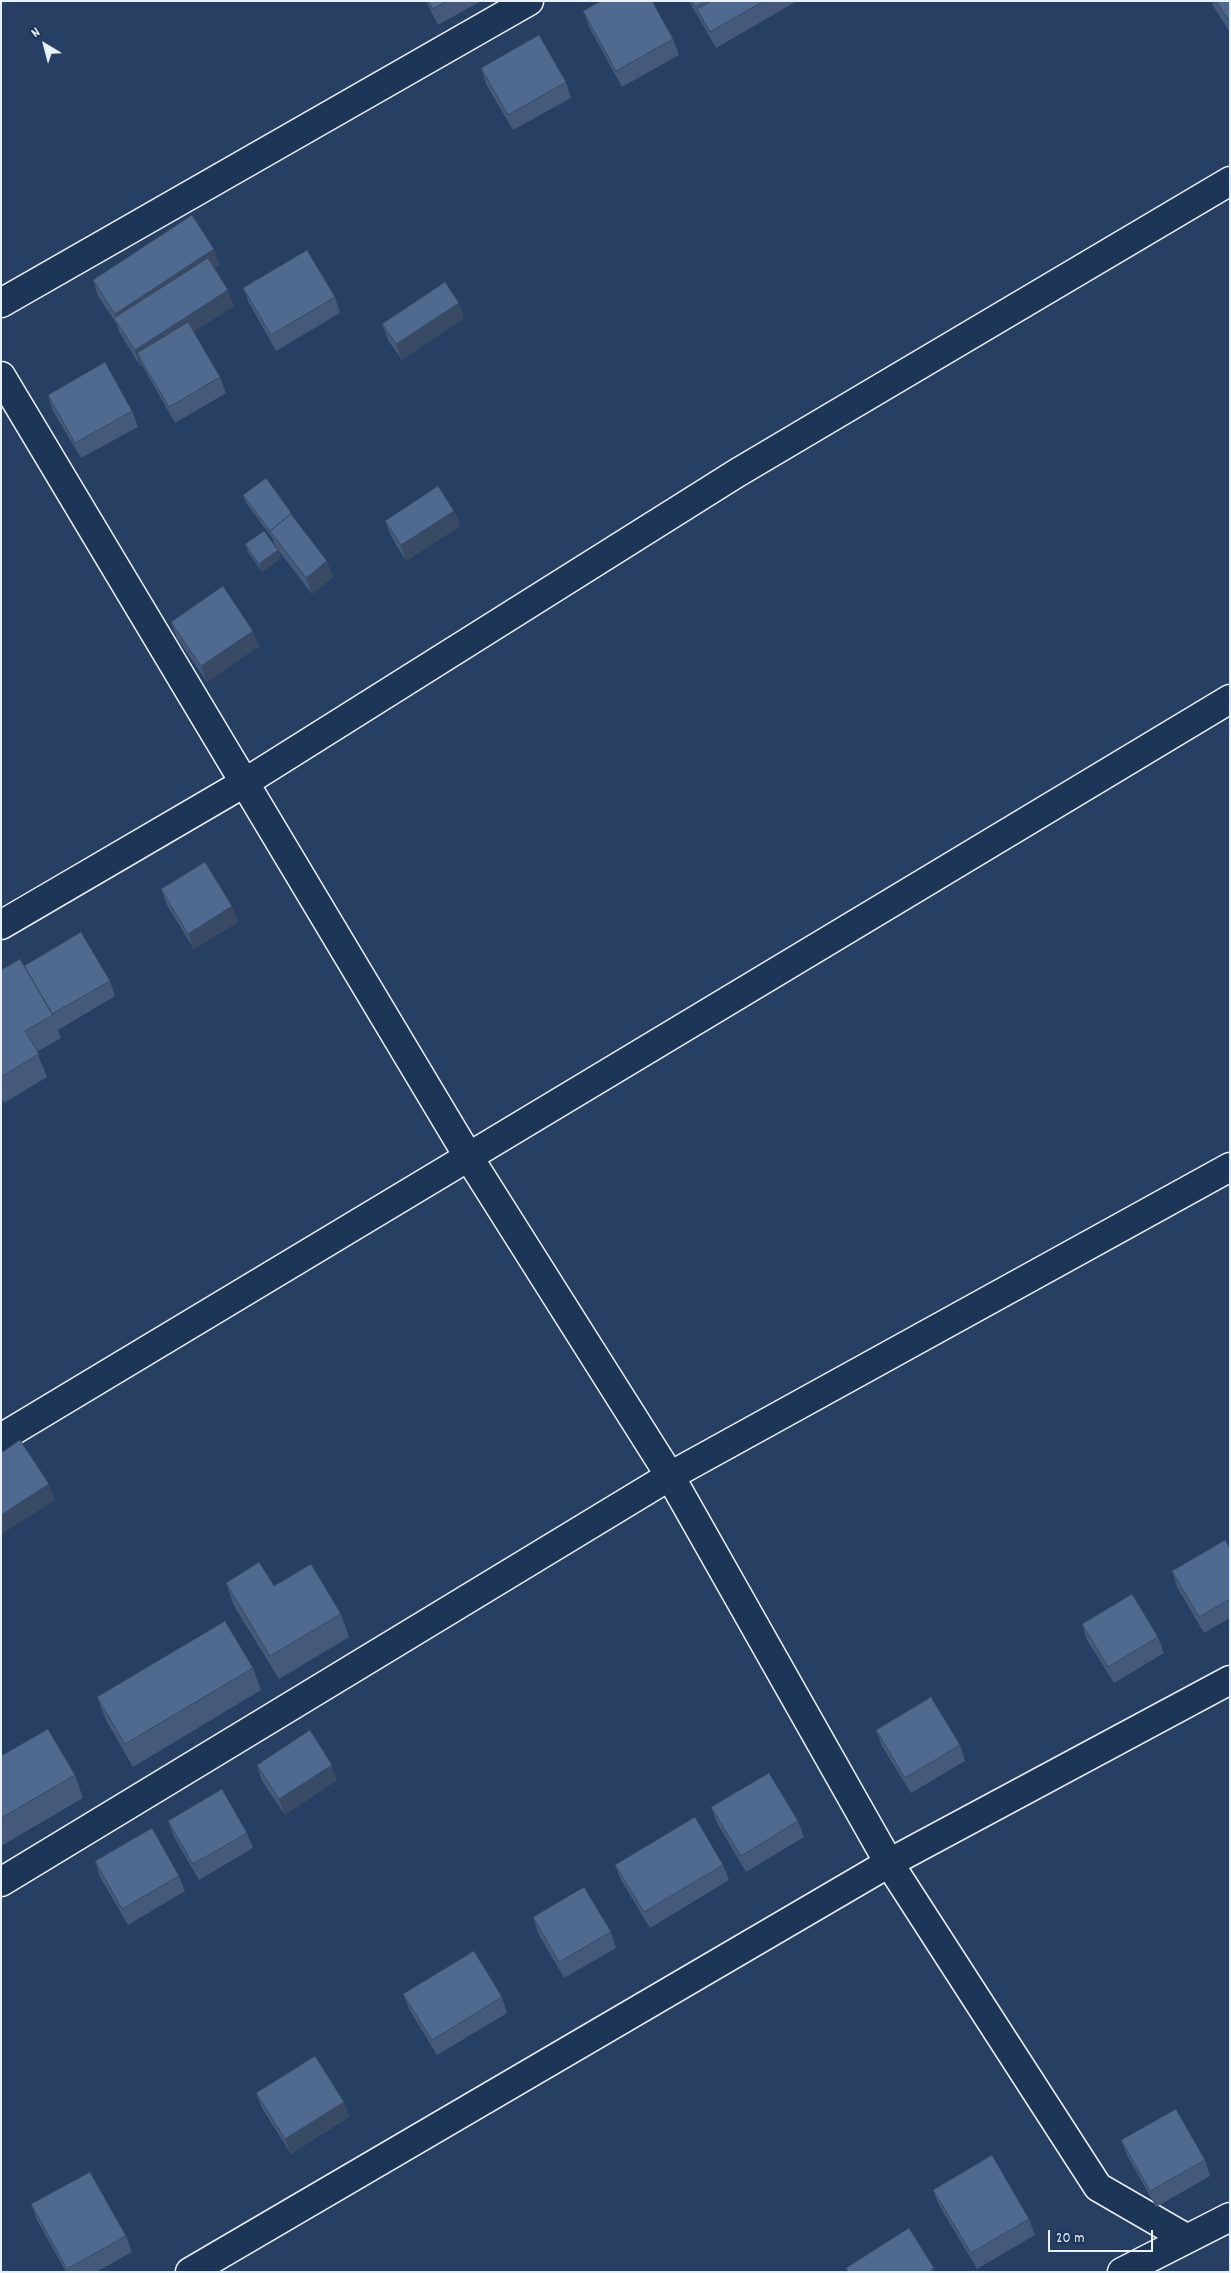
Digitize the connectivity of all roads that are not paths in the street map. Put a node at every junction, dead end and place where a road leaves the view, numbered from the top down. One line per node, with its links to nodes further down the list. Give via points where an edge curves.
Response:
1 (529, 1): 3 (street)
2 (1230, 180): 6 (street, via 738,473)
3 (1, 303)
4 (1, 376): 6 (street)
5 (1230, 699): 8 (street)
6 (244, 783): 7 (street); 8 (street)
7 (1, 925)
8 (468, 1156): 10 (street); 11 (street)
9 (1230, 1167): 11 (street)
10 (1, 1438)
11 (670, 1476): 13 (street); 14 (street)
12 (1230, 1680): 13 (street)
13 (889, 1863): 16 (street, via 1098,2187); 17 (street)
14 (1, 1882)
15 (1230, 2216): 16 (street)
16 (1186, 2238): 18 (street)
17 (190, 2272)
18 (1122, 2272)

